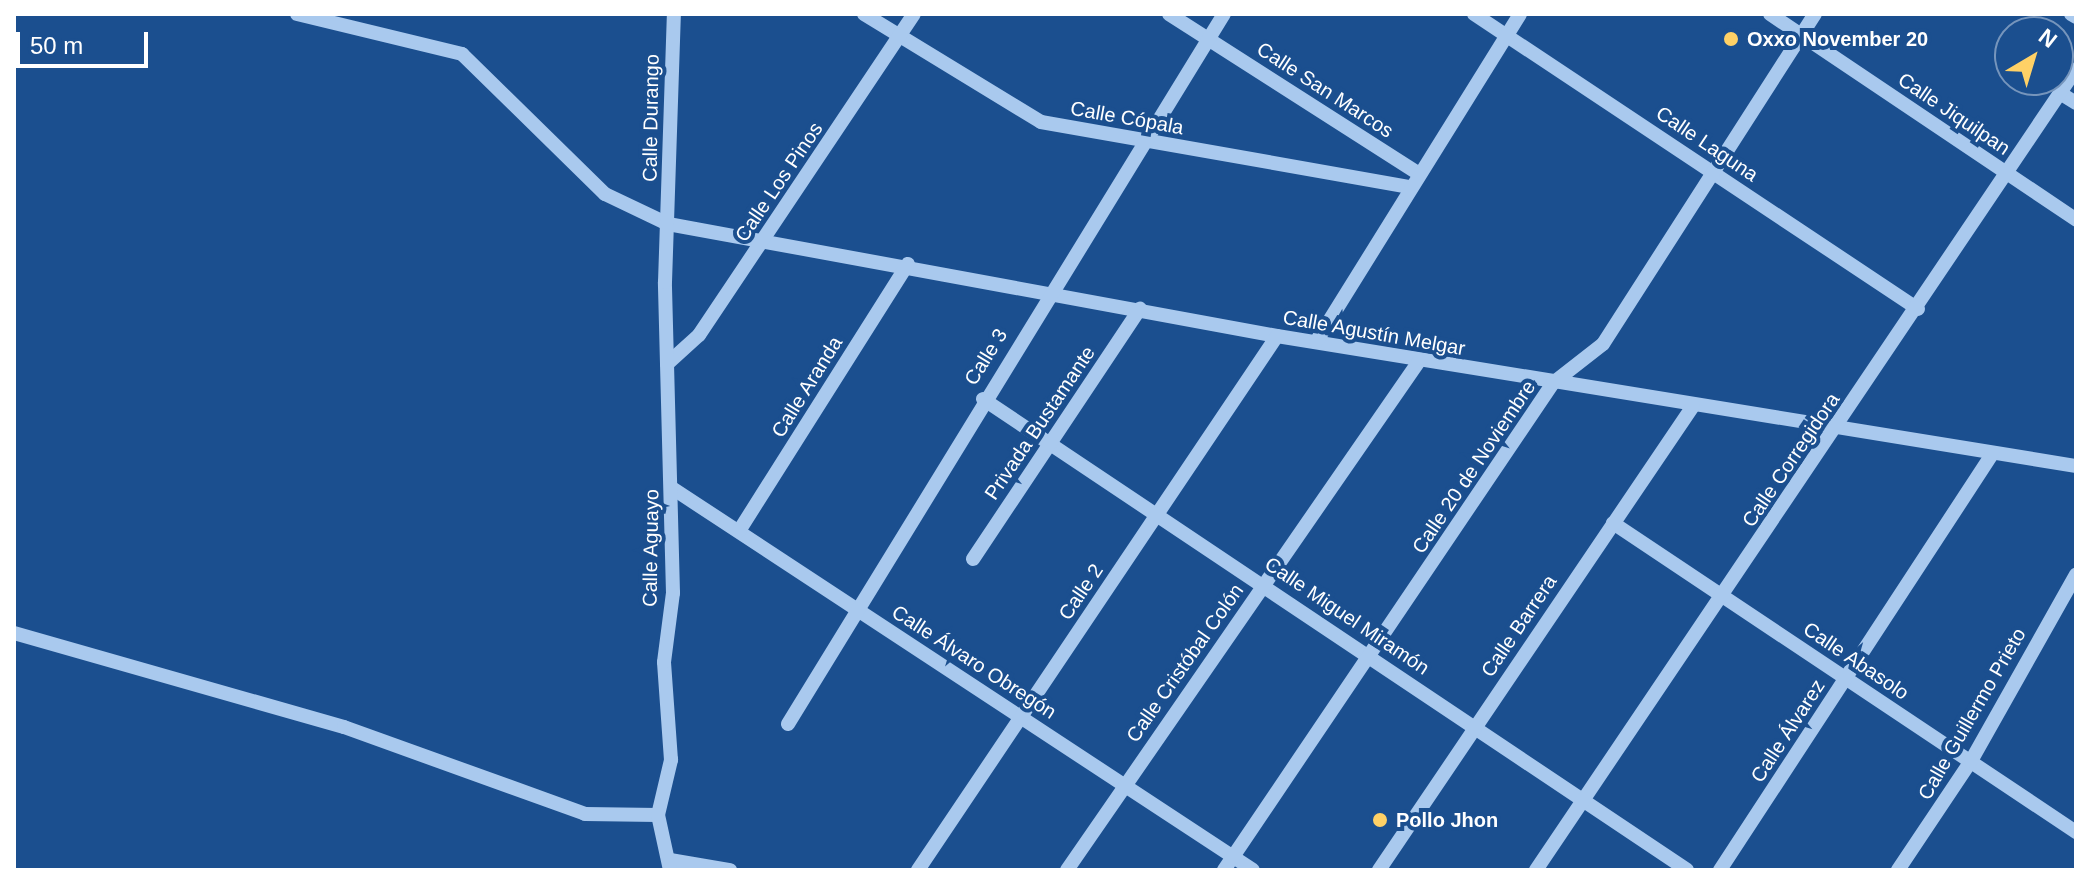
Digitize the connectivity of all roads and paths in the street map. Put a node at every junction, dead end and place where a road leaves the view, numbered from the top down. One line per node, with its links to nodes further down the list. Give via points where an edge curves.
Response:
1 (297, 14): 24 (street, Calle Agustín Melgar, via 462,54 605,194)
2 (674, 14): 24 (street, Calle Durango)
3 (864, 14): 15 (street, Calle Cópala)
4 (914, 14): 15 (street, Calle Los Pinos)
5 (1169, 14): 16 (street, Calle San Marcos)
6 (1224, 14): 16 (street, Calle 3)
7 (1474, 14): 14 (street, Calle Laguna)
8 (1520, 14): 14 (street)
9 (1770, 14): 13 (street, Calle Jiquilpan)
10 (1815, 14): 13 (street, Calle 20 de Noviembre)
11 (2071, 14): 12 (street)
12 (2076, 17)
13 (1801, 34): 19 (street, Calle 20 de Noviembre); 21 (street, Calle Jiquilpan)
14 (1506, 35): 19 (street, Calle Laguna); 20 (street)
15 (898, 38): 18 (street, Calle Cópala, via 1026,116); 25 (street, Calle Los Pinos)
16 (1208, 39): 18 (street, Calle 3); 20 (street, Calle San Marcos)
17 (2058, 96): 21 (street, Calle Corregidora)
18 (1141, 140): 22 (street, Calle Cópala); 27 (street, Calle 3)
19 (1711, 171): 29 (street, Calle Laguna); 34 (street, Calle 20 de Noviembre, via 1603,344)
20 (1419, 174): 22 (street)
21 (2007, 174): 23 (street, Calle Jiquilpan); 29 (street, Calle Corregidora)
22 (1411, 187): 31 (street)
23 (2076, 220)
24 (668, 224): 25 (street, Calle Agustín Melgar); 33 (street, Calle Aguayo)
25 (764, 241): 26 (street, Calle Agustín Melgar); 33 (street, Calle Los Pinos, via 696,340)
26 (908, 264): 27 (street, Calle Agustín Melgar); 44 (street, Calle Aranda)
27 (1049, 291): 28 (street, Calle Agustín Melgar); 35 (street, Calle 3)
28 (1140, 309): 30 (street, Calle Agustín Melgar); 38 (street, Privada Bustamante)
29 (1918, 309): 37 (street, Calle Corregidora)
30 (1277, 336): 31 (street, Calle Agustín Melgar); 42 (street, Calle 2)
31 (1316, 342): 32 (street, Calle Agustín Melgar)
32 (1419, 361): 34 (street, Calle Agustín Melgar); 47 (street, Calle Cristóbal Colón)
33 (667, 364): 41 (street, Calle Aguayo)
34 (1553, 383): 36 (street, Calle Agustín Melgar); 51 (street, Calle 20 de Noviembre)
35 (983, 399): 38 (street, Calle Miguel Miramón); 49 (street, Calle 3)
36 (1693, 406): 37 (street, Calle Agustín Melgar); 43 (street, Calle Barrera)
37 (1837, 428): 39 (street, Calle Agustín Melgar); 48 (street, Calle Corregidora)
38 (1052, 444): 42 (street, Calle Miguel Miramón); 45 (street, Privada Bustamante)
39 (1993, 453): 40 (street, Calle Agustín Melgar); 52 (street, Calle Álvarez)
40 (2076, 466)
41 (672, 488): 44 (street, Calle Álvaro Obregón); 59 (street, Calle Aguayo, via 672,603 664,655 671,760)
42 (1158, 515): 47 (street, Calle Miguel Miramón); 53 (street, Calle 2)
43 (1613, 523): 48 (street, Calle Abasolo); 55 (street, Calle Barrera)
44 (739, 531): 49 (street, Calle Álvaro Obregón)
45 (973, 559)
46 (2076, 575): 56 (street, Calle Guillermo Prieto)
47 (1264, 585): 51 (street, Calle Miguel Miramón); 57 (street, Calle Cristóbal Colón)
48 (1723, 596): 52 (street, Calle Abasolo); 58 (street, Calle Corregidora)
49 (856, 608): 53 (street, Calle Álvaro Obregón); 54 (street, Calle 3)
50 (14, 633): 59 (street, via 316,718 585,814)
51 (1371, 657): 55 (street, Calle Miguel Miramón); 61 (street, Calle 20 de Noviembre)
52 (1846, 679): 56 (street, Calle Abasolo); 71 (street, Calle Álvarez)
53 (1021, 717): 57 (street, Calle Álvaro Obregón); 64 (street, Calle 2)
54 (788, 724)
55 (1476, 726): 58 (street, Calle Miguel Miramón); 68 (street, Calle Barrera)
56 (1971, 761): 60 (street, Calle Abasolo); 72 (street, Calle Guillermo Prieto)
57 (1124, 785): 61 (street, Calle Álvaro Obregón); 65 (street, Calle Cristóbal Colón)
58 (1585, 798): 69 (street, Calle Corregidora); 70 (street, Calle Miguel Miramón)
59 (658, 815): 62 (street, Calle Aguayo)
60 (2076, 832)
61 (1233, 857): 66 (street, Calle 20 de Noviembre); 67 (street, Calle Álvaro Obregón)
62 (670, 865): 63 (street)
63 (730, 870)
64 (918, 870)
65 (1067, 870)
66 (1224, 870)
67 (1253, 870)
68 (1379, 870)
69 (1536, 870)
70 (1687, 870)
71 (1720, 870)
72 (1898, 870)

